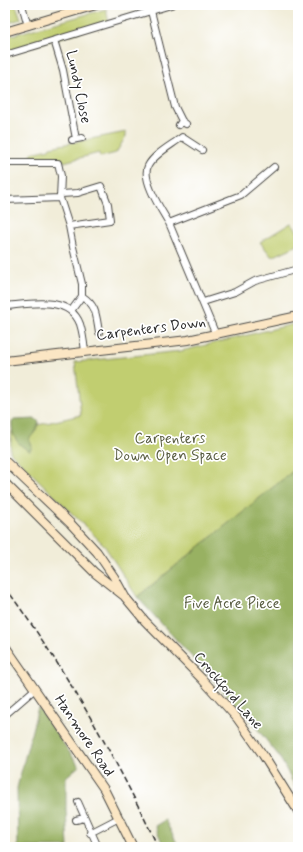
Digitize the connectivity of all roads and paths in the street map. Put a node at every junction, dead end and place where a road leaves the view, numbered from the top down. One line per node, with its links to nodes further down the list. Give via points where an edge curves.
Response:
1 (22, 5): 5 (street)
2 (96, 5): 5 (street)
3 (171, 5): 4 (street)
4 (150, 11): 7 (street); 9 (street, via 175,107)
5 (28, 26): 6 (street)
6 (5, 32)
7 (54, 40): 8 (street); 10 (street, Lundy Close)
8 (5, 55)
9 (182, 123)
10 (77, 139)
11 (202, 150): 16 (street, via 182,137 148,166 147,179 159,208)
12 (5, 163): 14 (street, via 58,163)
13 (274, 167): 16 (street, via 240,195)
14 (61, 196): 15 (street); 17 (street); 17 (street, via 101,186 108,204 110,220)
15 (5, 200)
16 (169, 223): 20 (street)
17 (70, 226): 19 (street, via 82,284)
18 (298, 269): 20 (street, via 255,281 235,292)
19 (82, 296): 22 (street); 24 (street, via 92,303 95,309)
20 (202, 302): 25 (street)
21 (5, 306): 22 (street, via 54,304 62,305)
22 (71, 311): 26 (street, via 80,325)
23 (298, 316): 25 (street, Carpenters Down)
24 (98, 333)
25 (216, 335): 26 (street, Carpenters Down)
26 (85, 352): 27 (street, Carpenters Down)
27 (5, 361)
28 (5, 461): 30 (street, Crockford Lane, via 97,552)
29 (5, 482): 30 (street, Crockford Lane, via 95,573)
30 (125, 597): 35 (street, Crockford Lane, via 237,718)
31 (5, 646): 32 (street, Hanmore Road)
32 (35, 689): 33 (street); 37 (street, Hanmore Road, via 104,789)
33 (5, 715)
34 (78, 802): 36 (street)
35 (298, 812)
36 (84, 818): 38 (street); 39 (street)
37 (119, 818): 39 (street); 41 (street, Hanmore Road)
38 (76, 820)
39 (90, 833): 40 (street)
40 (98, 847)
41 (134, 847)

